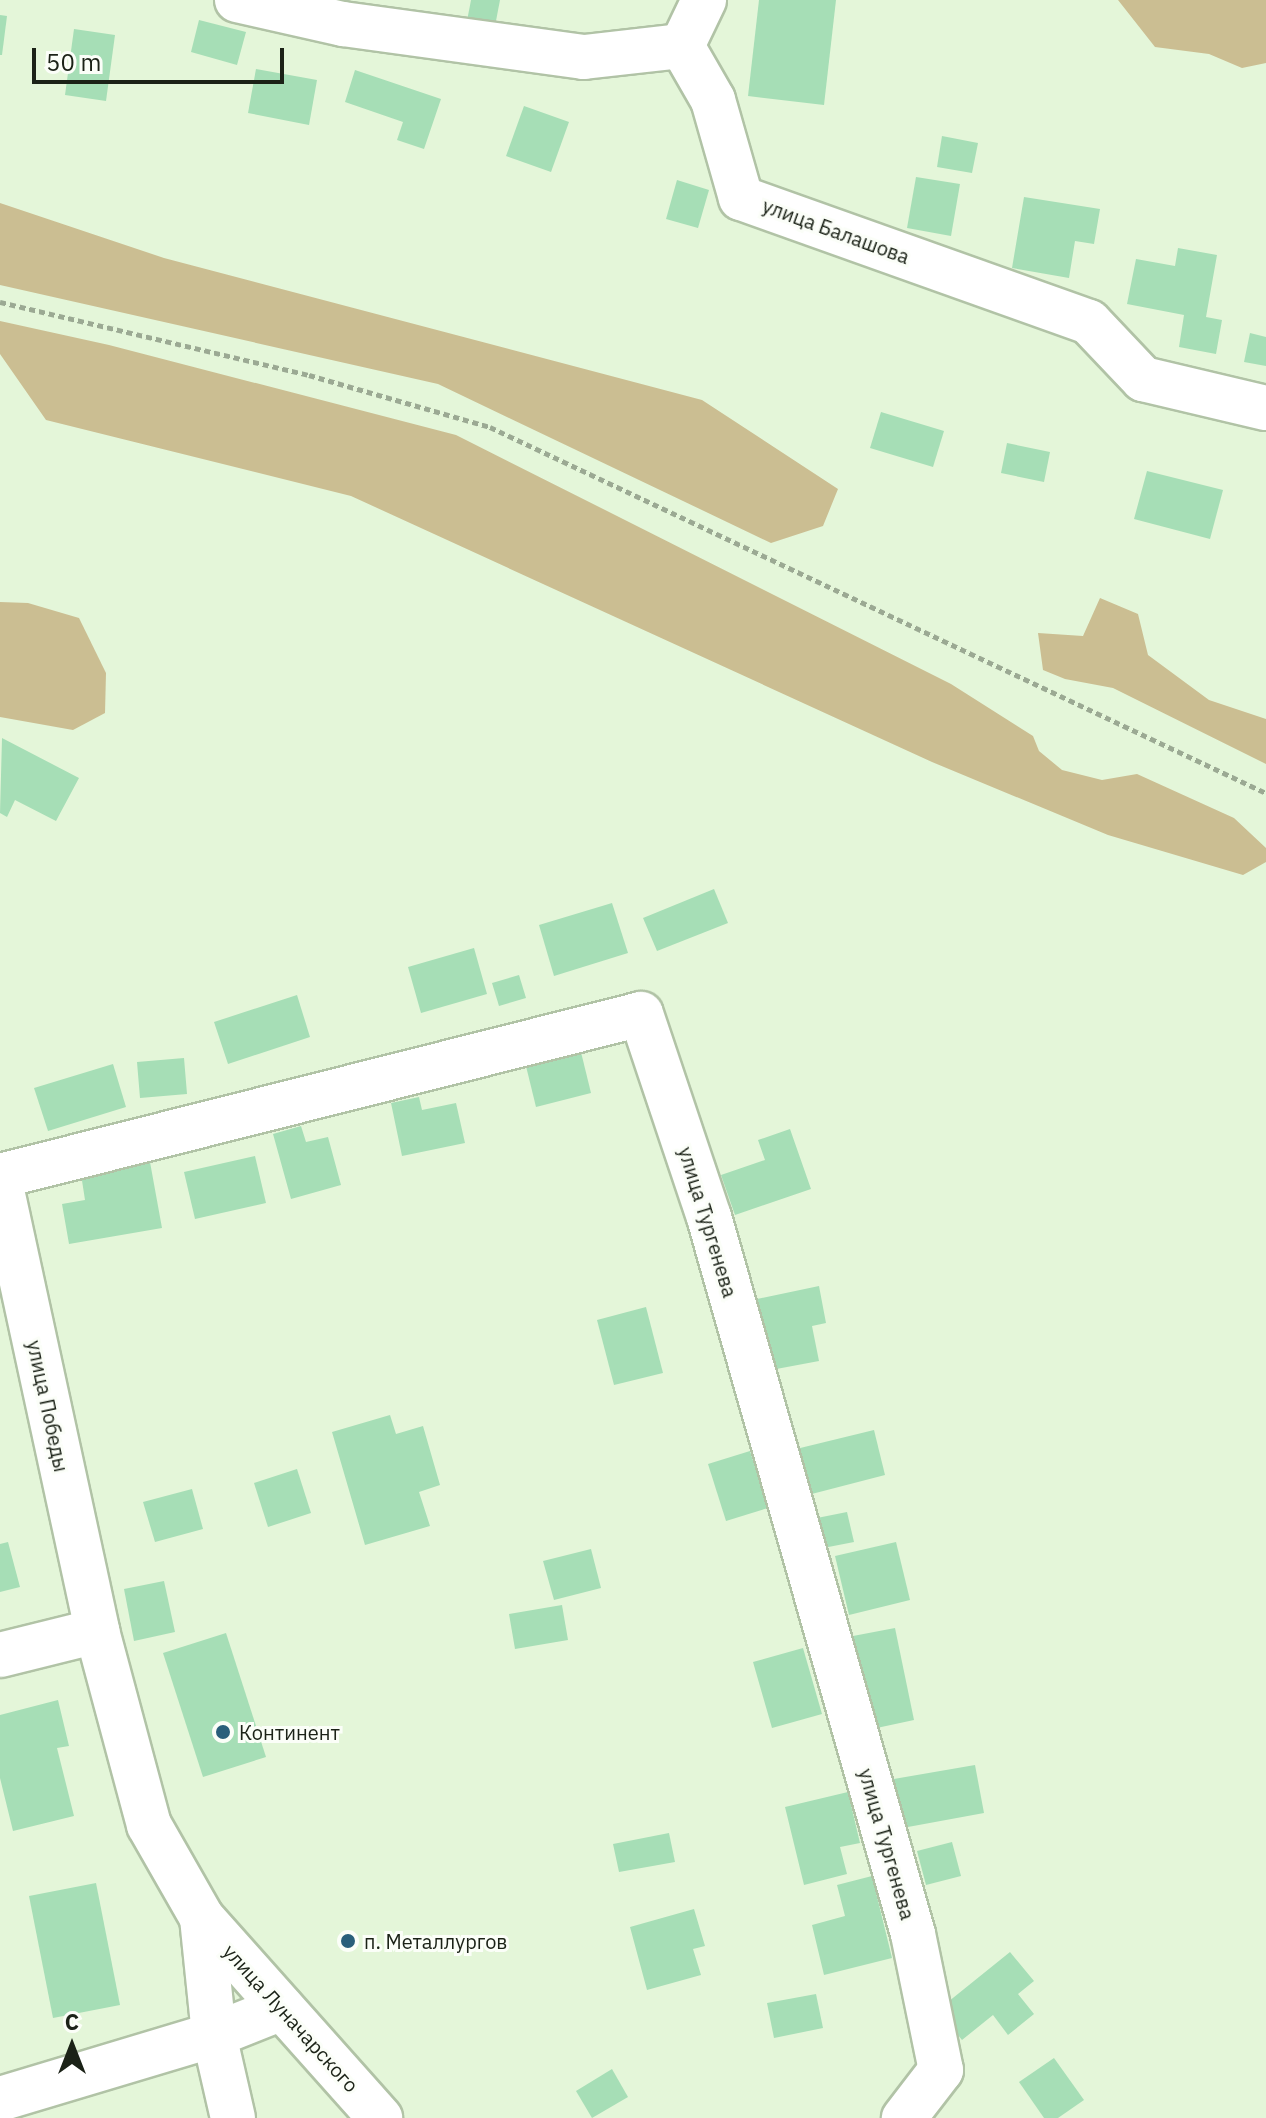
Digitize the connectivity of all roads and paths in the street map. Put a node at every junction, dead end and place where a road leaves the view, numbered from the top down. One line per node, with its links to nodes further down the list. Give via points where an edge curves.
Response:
1 (237, 0): 3 (street, via 343,24 584,57)
2 (704, 0): 3 (street)
3 (682, 46): 5 (street, улица Балашова, via 713,100 741,198 1089,322 1143,379)
4 (0, 302): 6 (path, via 386,395 490,427)
5 (1266, 408)
6 (1266, 793)
7 (0, 1178): 8 (street, улица Победы); 16 (street, улица Тургенева, via 641,1014 709,1217 900,1888 941,2070)
8 (97, 1631): 9 (street); 10 (street, улица Победы, via 149,1825)
9 (0, 1655)
10 (202, 1918): 11 (street, улица Луначарского); 12 (street, улица Победы)
11 (282, 2008): 12 (street); 15 (street, улица Луначарского)
12 (214, 2035): 13 (street); 14 (street, улица Победы)
13 (0, 2099)
14 (233, 2118)
15 (380, 2118)
16 (904, 2118)

